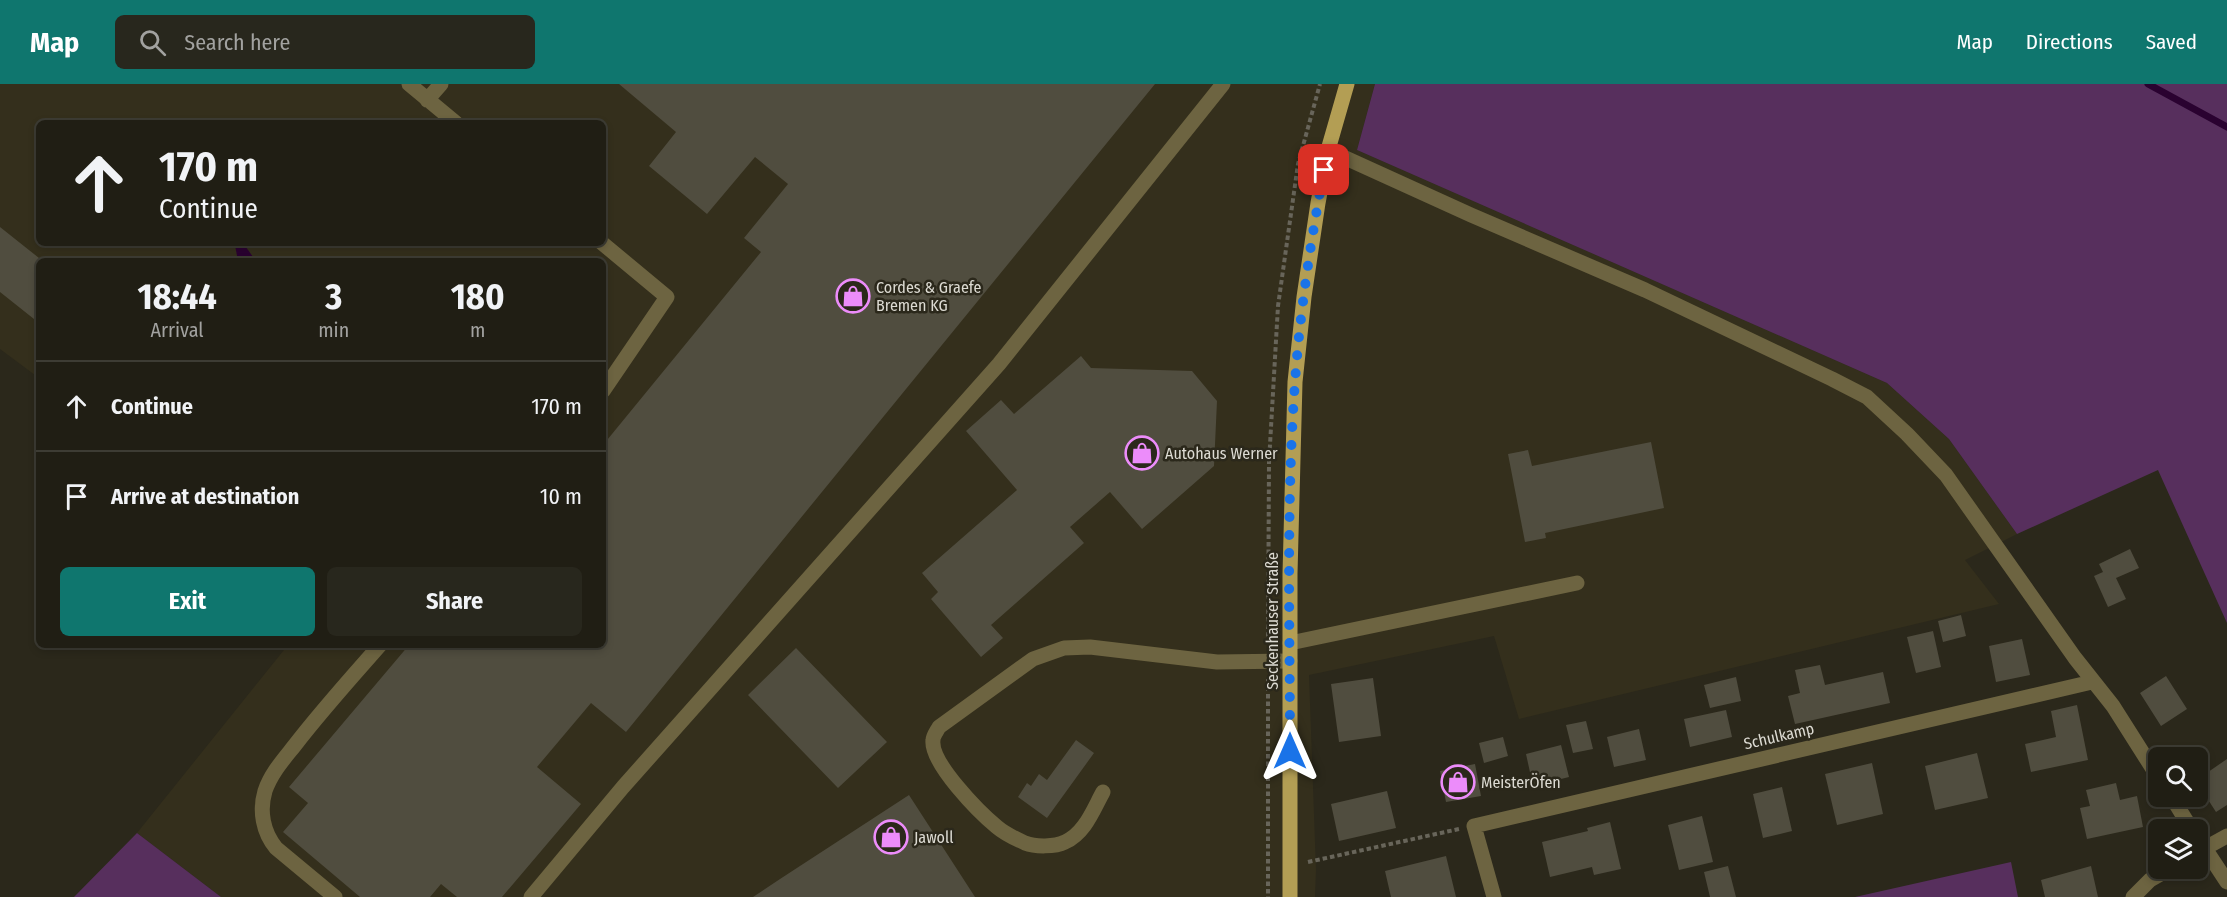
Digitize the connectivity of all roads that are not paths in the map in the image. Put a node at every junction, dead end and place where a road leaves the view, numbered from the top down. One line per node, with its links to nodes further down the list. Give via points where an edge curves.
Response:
1 (409, 84): 5 (street)
2 (441, 84): 5 (street)
3 (1223, 84): 23 (street, via 999,364 629,780)
4 (1347, 84): 7 (main road, Seckenhauser Straße)
5 (427, 100): 6 (street)
6 (452, 120)
7 (1328, 150): 11 (main road, Seckenhauser Straße, via 1304,297 1295,382); 14 (street, via 1645,290 1867,397 1946,475)
8 (606, 246): 9 (street, via 667,297)
9 (606, 387)
10 (1576, 583): 11 (street)
11 (1290, 643): 13 (main road, Seckenhauser Straße)
12 (378, 648): 22 (street, via 280,765 264,792 262,821 268,838)
13 (1290, 662): 16 (street, via 1217,662 1090,647 1064,648 1033,659 939,728 933,739 935,754 946,772 975,805 998,828 1027,844 1064,843 1078,834); 24 (main road, Seckenhauser Straße)
14 (2092, 682): 15 (street, via 2113,706); 25 (street, Schulkamp, via 1474,826)
15 (2148, 761)
16 (1103, 792)
17 (2227, 836): 18 (street)
18 (2208, 843)
19 (2208, 857): 21 (street)
20 (2152, 879): 26 (street)
21 (2227, 882)
22 (335, 897)
23 (531, 897)
24 (1290, 897)
25 (1494, 897)
26 (2133, 897)

